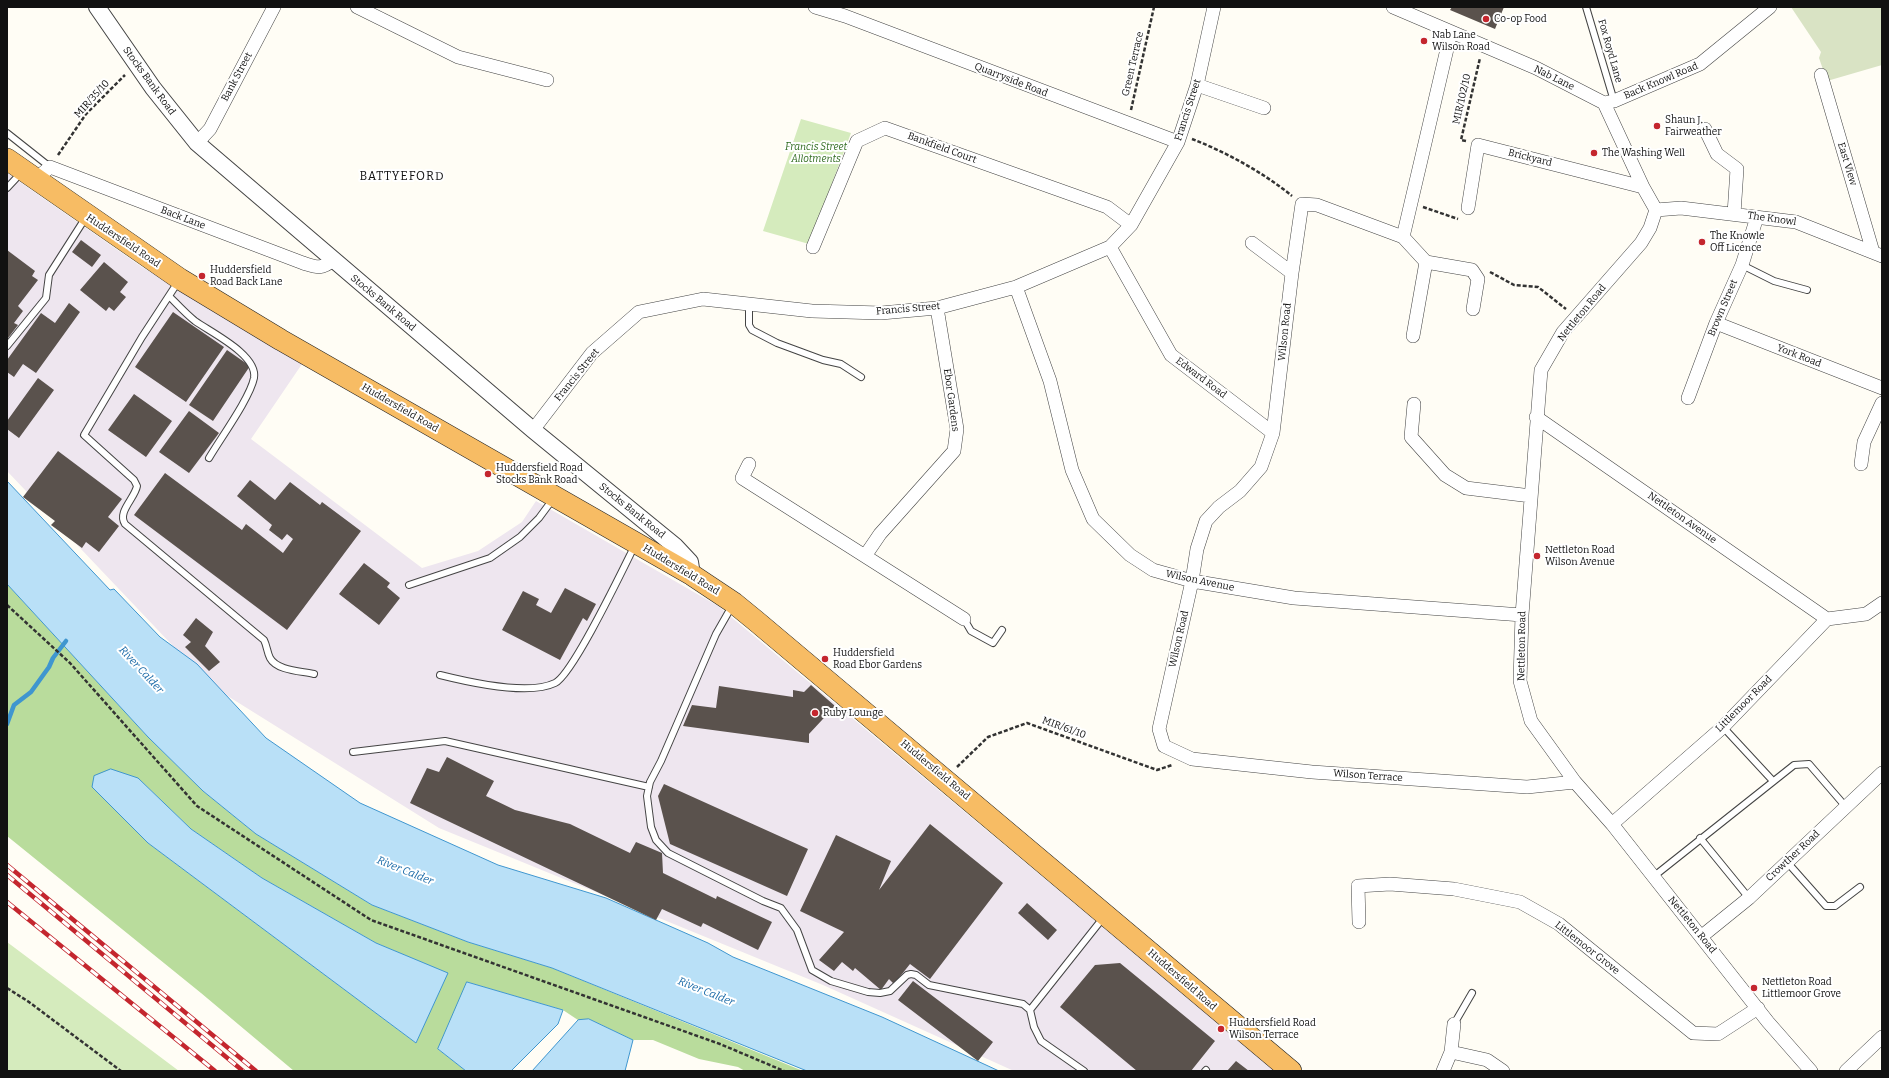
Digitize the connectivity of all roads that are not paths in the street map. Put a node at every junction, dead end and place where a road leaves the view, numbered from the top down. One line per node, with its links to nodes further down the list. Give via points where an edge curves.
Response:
1 (97, 7): 19 (street, Stocks Bank Road, via 136,64)
2 (274, 7): 19 (street, Bank Street, via 210,129)
3 (357, 7): 12 (street, via 458,57)
4 (815, 7): 9 (street, Quarryside Road)
5 (1214, 7): 13 (street, Francis Street)
6 (1393, 7): 10 (street, Nab Lane)
7 (1586, 7): 14 (lane, Fox Royd Lane)
8 (1770, 7): 14 (street, Back Knowl Road, via 1700,64)
9 (847, 12): 18 (street, Quarryside Road, via 1128,124)
10 (1451, 32): 14 (street, Nab Lane); 29 (street)
11 (1821, 75): 33 (street, East View)
12 (548, 80)
13 (1197, 85): 15 (street); 18 (street, Francis Street)
14 (1609, 102): 21 (street)
15 (1264, 108)
16 (1705, 129): 25 (street, via 1718,154 1737,169)
17 (7, 133): 20 (lane)
18 (1179, 138): 28 (street, Francis Street)
19 (197, 144): 34 (street, Stocks Bank Road)
20 (29, 169): 22 (lane); 26 (highway, Huddersfield Road); 34 (street, Back Lane, via 316,267 325,267)
21 (1643, 187): 23 (street, Brickyard, via 1478,145); 24 (street)
22 (7, 188)
23 (1468, 208)
24 (1656, 210): 25 (street, The Knowl, via 1681,208); 52 (street, Nettleton Road, via 1641,243 1563,332 1541,370)
25 (1734, 214): 27 (street, The Knowl)
26 (87, 216): 38 (highway, Huddersfield Road); 46 (lane, via 50,275 46,298)
27 (1757, 217): 33 (street, The Knowl, via 1796,222); 36 (street, Brown Street)
28 (1131, 225): 31 (street, Bankfield Court, via 1107,207 885,128 857,141); 32 (street, Francis Street)
29 (1403, 237): 35 (street); 37 (street, Wilson Road, via 1318,205 1302,204)
30 (1252, 243): 37 (street)
31 (813, 247)
32 (1110, 247): 39 (street, Francis Street); 54 (street, Edward Road, via 1171,355)
33 (1878, 254)
34 (333, 260): 53 (street, Stocks Bank Road)
35 (1426, 262): 43 (street, via 1472,270 1478,279); 45 (street)
36 (1742, 266): 40 (lane, via 1774,280); 44 (street, Brown Street)
37 (1292, 273): 54 (street, Wilson Road)
38 (174, 287): 55 (lane, via 194,320 242,353 253,365 254,377 249,392); 58 (highway, Huddersfield Road, via 281,340); 71 (lane, via 84,435 138,486 122,514 125,524 264,640 273,662 281,667)
39 (1016, 287): 42 (street, Francis Street); 63 (street, Wilson Avenue, via 1050,381 1072,470 1093,519 1130,555 1153,570)
40 (1807, 290)
41 (749, 304): 42 (street, Francis Street, via 812,311 881,313); 47 (lane, via 749,325 752,330 777,343 841,364); 53 (street, Francis Street, via 703,299 639,312 592,353)
42 (937, 308): 61 (street, Ebor Gardens, via 956,429 954,451 880,534)
43 (1473, 309)
44 (1716, 323): 48 (street, York Road); 49 (street, Brown Street)
45 (1413, 336)
46 (7, 346)
47 (861, 377)
48 (1882, 388)
49 (1688, 398)
50 (1882, 403): 57 (street, via 1864,442)
51 (1414, 404): 59 (street, via 1412,437 1445,475 1466,488)
52 (1536, 417): 59 (street, Nettleton Road); 69 (street, Nettleton Avenue)
53 (533, 430): 62 (street, Stocks Bank Road, via 675,546 690,562)
54 (1273, 433): 63 (street, Wilson Road, via 1261,467 1240,491 1206,521 1197,549)
55 (209, 458)
56 (749, 464): 61 (street, via 742,478)
57 (1860, 464)
58 (555, 496): 60 (highway, Huddersfield Road); 64 (lane, via 539,518 520,537 490,558)
59 (1531, 496): 67 (street, Nettleton Road)
60 (636, 543): 62 (highway, Huddersfield Road); 72 (lane, via 582,646 564,676 554,683 541,687 518,688 472,683)
61 (865, 556): 68 (street)
62 (692, 575): 65 (highway, Huddersfield Road)
63 (1192, 582): 67 (street, Wilson Avenue, via 1294,598); 74 (street, Wilson Road, via 1159,729)
64 (409, 586)
65 (734, 603): 79 (lane, via 716,634); 87 (highway, Huddersfield Road)
66 (1882, 603): 69 (street, via 1866,614)
67 (1522, 616): 78 (street, Nettleton Road, via 1520,681 1531,721)
68 (964, 619): 70 (lane, via 972,631 993,643)
69 (1827, 619): 73 (street, Littlemoor Road)
70 (1002, 630)
71 (314, 674)
72 (440, 675)
73 (1722, 727): 77 (lane); 81 (street, Littlemoor Road)
74 (1164, 746): 78 (street, Wilson Terrace, via 1192,758 1312,772 1526,787)
75 (353, 752): 79 (lane, via 445,741)
76 (1881, 777): 80 (street, Crowther Road)
77 (1774, 781): 80 (lane, via 1794,765 1809,764); 82 (lane)
78 (1576, 782): 81 (street, Nettleton Road)
79 (649, 787): 92 (lane, via 647,796 651,827 656,840 668,854 781,908 797,930 812,970 831,981 880,993 890,991 911,974 929,985 1023,1004)
80 (1846, 807): 83 (street, Crowther Road)
81 (1612, 824): 84 (street, Nettleton Road)
82 (1700, 838): 84 (lane); 86 (lane)
83 (1787, 862): 85 (lane, via 1826,906 1835,906); 86 (street, Crowther Road)
84 (1653, 877): 89 (street, Nettleton Road)
85 (1860, 887)
86 (1749, 898): 89 (street, Crowther Road)
87 (1106, 914): 92 (lane); 97 (highway, Huddersfield Road)
88 (1359, 922): 91 (street, Littlemoor Grove, via 1358,886 1390,884 1454,889 1520,902 1559,924 1693,1033 1718,1034)
89 (1702, 936): 91 (street, Nettleton Road)
90 (1472, 993): 93 (lane)
91 (1758, 1008): 100 (street, Nettleton Road)
92 (1030, 1010): 96 (lane, via 1041,1041)
93 (1454, 1024): 95 (street)
94 (1882, 1036): 101 (street)
95 (1451, 1052): 98 (street); 99 (street, via 1487,1060)
96 (1084, 1071)
97 (1291, 1071)
98 (1443, 1071)
99 (1503, 1071)
100 (1811, 1071)
101 (1846, 1071)

